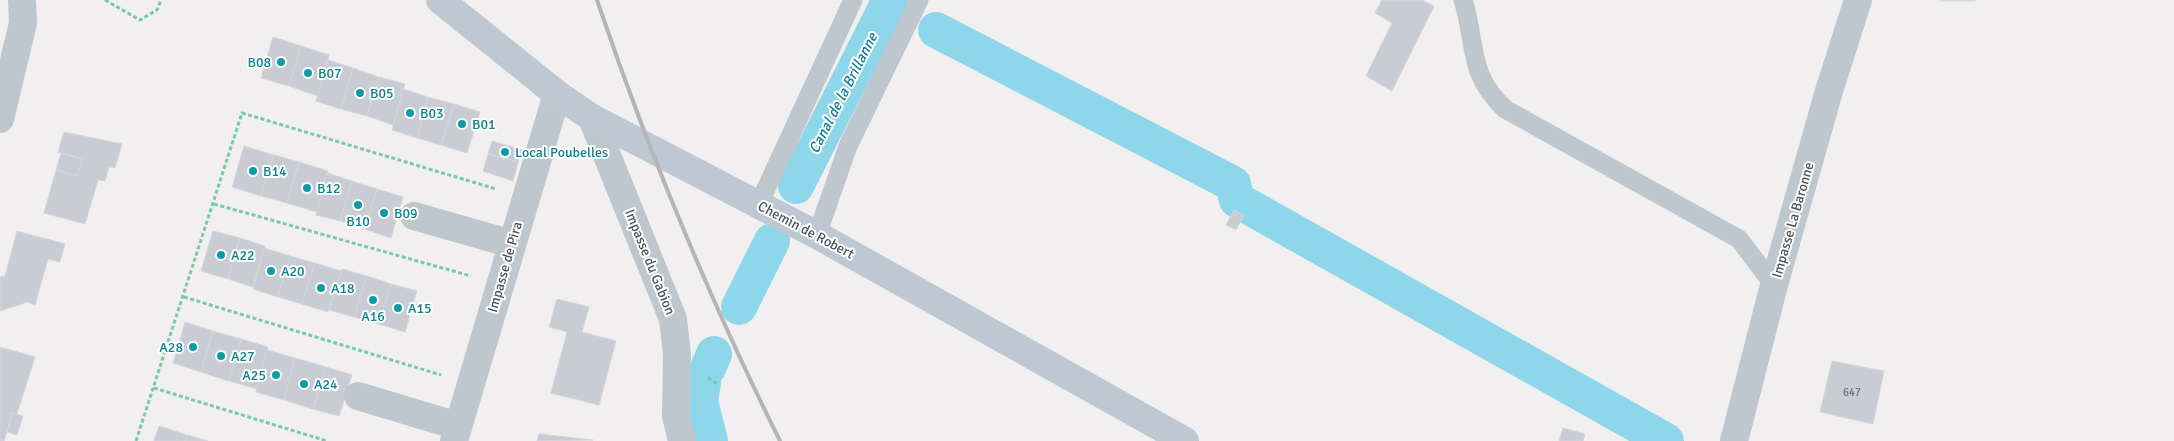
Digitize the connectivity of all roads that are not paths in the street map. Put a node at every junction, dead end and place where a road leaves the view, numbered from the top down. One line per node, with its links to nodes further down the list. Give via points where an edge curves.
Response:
1 (22, 0): 9 (street, via 23,23)
2 (440, 0): 7 (street, Chemin de Robert)
3 (853, 0): 10 (lane)
4 (919, 0): 12 (lane, via 848,146)
5 (1463, 0): 14 (lane, via 1478,74 1490,95 1505,109 1739,239)
6 (1858, 0): 14 (street, Impasse La Baronne)
7 (557, 94): 8 (street, Chemin de Robert); 13 (street, Impasse de Pira)
8 (592, 118): 10 (street, Chemin de Robert); 17 (street, Impasse du Gabion, via 673,319 677,354 676,416)
9 (0, 119)
10 (759, 204): 12 (street, Chemin de Robert)
11 (414, 216): 13 (street)
12 (818, 235): 18 (street, Chemin de Robert)
13 (512, 244): 16 (street, Impasse de Pira)
14 (1774, 285): 19 (street, Impasse La Baronne)
15 (358, 396): 16 (street)
16 (456, 434)
17 (682, 441)
18 (1185, 441)
19 (1734, 441)

